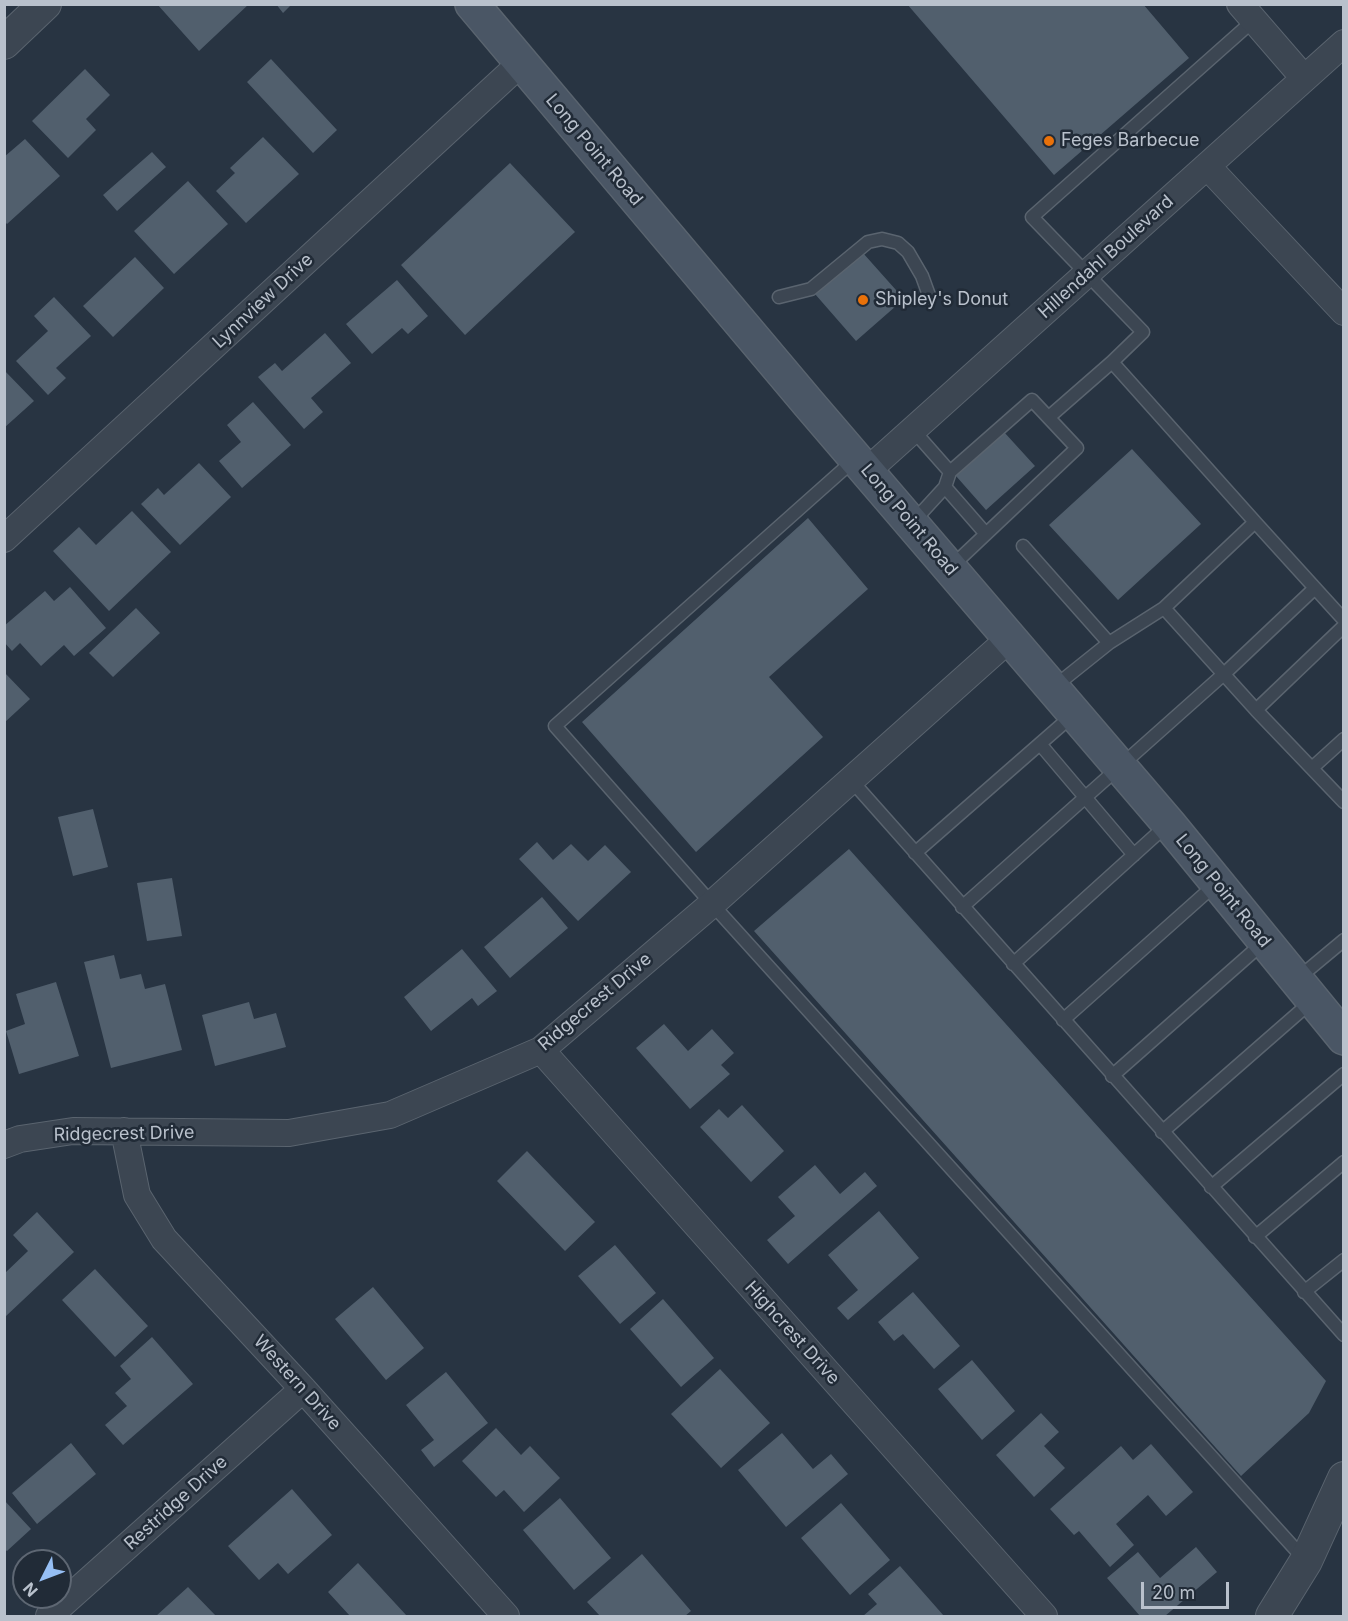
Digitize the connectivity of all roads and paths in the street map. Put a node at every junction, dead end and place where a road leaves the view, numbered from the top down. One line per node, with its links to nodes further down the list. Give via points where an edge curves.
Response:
1 (45, 4): 4 (street)
2 (472, 4): 6 (main road, Long Point Road)
3 (1247, 12): 7 (street); 9 (lane, via 1032,217)
4 (4, 43)
5 (1344, 43): 7 (street, Hillendahl Boulevard)
6 (521, 63): 16 (main road, Long Point Road); 22 (street, Lynnview Drive)
7 (1304, 78): 8 (street, Hillendahl Boulevard)
8 (1207, 166): 9 (street, Hillendahl Boulevard); 12 (street)
9 (1087, 274): 13 (lane, via 1143,332); 15 (street, Hillendahl Boulevard)
10 (779, 297): 11 (lane, via 812,289 868,242 882,239 898,243 908,252)
11 (930, 298)
12 (1344, 312)
13 (1112, 362): 14 (lane); 19 (lane)
14 (1049, 417): 17 (lane, via 1032,400); 21 (lane, via 1077,448)
15 (913, 430): 16 (street, Hillendahl Boulevard); 17 (lane)
16 (862, 464): 20 (main road, Long Point Road); 46 (lane, via 555,726)
17 (950, 472): 18 (lane)
18 (945, 487): 20 (lane); 21 (lane)
19 (1255, 522): 25 (lane); 26 (lane)
20 (912, 523): 24 (main road, Long Point Road)
21 (986, 534): 24 (lane)
22 (4, 539)
23 (1023, 546): 30 (lane)
24 (950, 568): 29 (main road, Long Point Road)
25 (1315, 588): 27 (lane); 31 (lane)
26 (1164, 608): 30 (lane); 31 (lane)
27 (1344, 620)
28 (1344, 626): 33 (lane)
29 (1010, 638): 32 (main road, Long Point Road); 39 (street, Ridgecrest Drive)
30 (1108, 643): 32 (lane)
31 (1225, 673): 33 (lane); 37 (lane)
32 (1053, 687): 34 (main road, Long Point Road)
33 (1256, 710): 38 (lane)
34 (1075, 714): 36 (lane); 37 (main road, Long Point Road)
35 (1344, 739): 38 (lane)
36 (1040, 744): 40 (lane); 43 (lane)
37 (1120, 767): 40 (lane); 42 (main road, Long Point Road)
38 (1312, 768): 41 (lane)
39 (851, 780): 43 (lane); 46 (street, Ridgecrest Drive)
40 (1086, 799): 44 (lane); 47 (lane)
41 (1344, 802)
42 (1169, 824): 44 (lane); 45 (main road, Long Point Road)
43 (915, 853): 47 (lane)
44 (1134, 855): 50 (lane)
45 (1217, 883): 49 (main road, Long Point Road); 52 (lane)
46 (712, 904): 54 (street, Ridgecrest Drive); 68 (lane)
47 (962, 907): 50 (lane)
48 (1344, 940): 51 (lane)
49 (1264, 941): 51 (main road, Long Point Road); 56 (lane)
50 (1013, 963): 52 (lane)
51 (1304, 990): 53 (main road, Long Point Road); 58 (lane)
52 (1063, 1020): 56 (lane)
53 (1344, 1038)
54 (541, 1050): 57 (street, Ridgecrest Drive, via 390,1115 289,1133); 71 (street, Highcrest Drive)
55 (1344, 1074): 61 (lane)
56 (1112, 1076): 58 (lane)
57 (124, 1131): 59 (street, Ridgecrest Drive, via 73,1131); 66 (street, Western Drive, via 137,1195 164,1239)
58 (1162, 1132): 61 (lane)
59 (4, 1144)
60 (1344, 1162): 62 (lane)
61 (1210, 1187): 62 (lane)
62 (1255, 1237): 64 (lane)
63 (1344, 1260): 64 (lane)
64 (1304, 1292): 65 (lane)
65 (1344, 1335)
66 (303, 1389): 69 (street, Restridge Drive); 70 (street, Western Drive)
67 (1344, 1478): 68 (street)
68 (1306, 1561): 72 (street)
69 (49, 1617)
70 (506, 1617)
71 (1044, 1617)
72 (1272, 1617)

